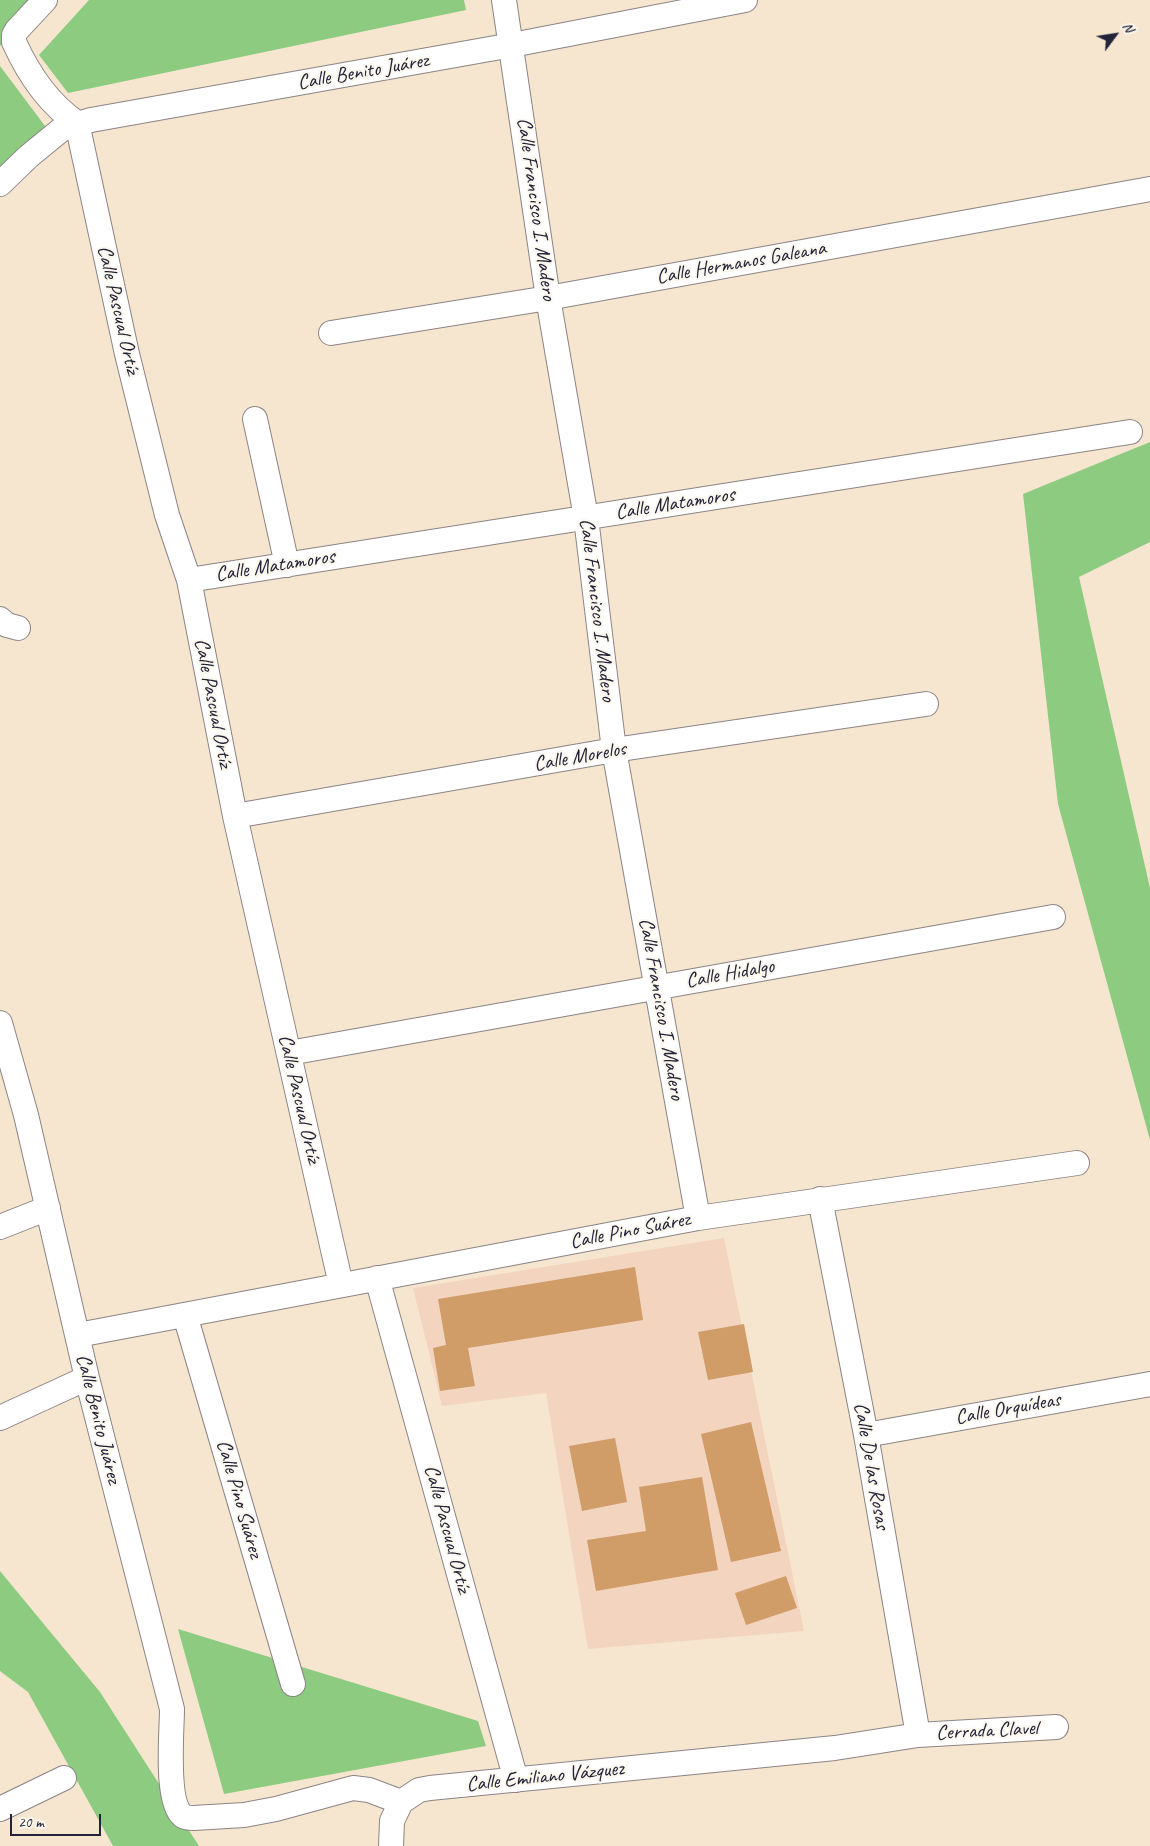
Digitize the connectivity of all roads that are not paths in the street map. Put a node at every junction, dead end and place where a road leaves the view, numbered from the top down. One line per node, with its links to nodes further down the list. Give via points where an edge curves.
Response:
1 (45, 0): 5 (street, via 17,30 14,42 51,102)
2 (504, 0): 4 (street, Calle Francisco I. Madero)
3 (745, 0): 4 (street, Calle Benito Juárez)
4 (512, 45): 5 (street, Calle Benito Juárez); 8 (street, Calle Francisco I. Madero)
5 (77, 124): 6 (street, Calle Benito Juárez, via 51,138); 14 (street, Calle Pascual Ortíz, via 167,515)
6 (0, 184)
7 (1150, 189): 8 (street, Calle Hermanos Galeana)
8 (548, 298): 9 (street, Calle Hermanos Galeana); 12 (street, Calle Francisco I. Madero)
9 (331, 332)
10 (255, 418): 13 (street)
11 (1130, 432): 12 (street, Calle Matamoros)
12 (586, 518): 13 (street, Calle Matamoros); 16 (street, Calle Francisco I. Madero)
13 (287, 565): 14 (street, Calle Matamoros)
14 (189, 580): 17 (street, Calle Pascual Ortíz)
15 (926, 704): 16 (street, Calle Morelos)
16 (614, 750): 17 (street, Calle Morelos); 19 (street, Calle Francisco I. Madero)
17 (235, 816): 21 (street, Calle Pascual Ortíz)
18 (1052, 917): 19 (street, Calle Hidalgo)
19 (658, 987): 21 (street, Calle Hidalgo); 25 (street, Calle Francisco I. Madero)
20 (0, 1023): 24 (street, Calle Benito Juárez)
21 (289, 1052): 28 (street, Calle Pascual Ortíz)
22 (1077, 1163): 23 (street, Calle Pino Suárez)
23 (820, 1199): 25 (street, Calle Pino Suárez); 34 (street, Calle De las Rosas)
24 (48, 1208): 26 (street); 30 (street, Calle Benito Juárez)
25 (698, 1218): 27 (street, Calle Pino Suárez)
26 (0, 1227)
27 (377, 1278): 28 (street, Calle Pino Suárez); 39 (street, Calle Pascual Ortíz)
28 (341, 1285): 29 (street, Calle Pino Suárez)
29 (185, 1315): 30 (street, Calle Pino Suárez); 35 (street, Calle Pino Suárez)
30 (78, 1335): 31 (street, Calle Benito Juárez)
31 (87, 1378): 33 (street); 40 (street, Calle Benito Juárez, via 172,1709 169,1754 176,1805 182,1815 186,1818 244,1815 353,1788 369,1790)
32 (1150, 1384): 34 (street, Calle Orquídeas)
33 (0, 1418)
34 (866, 1435): 37 (street, Calle De las Rosas)
35 (293, 1684)
36 (1056, 1727): 37 (street, Cerrada Clavel)
37 (918, 1735): 39 (street, Calle Emiliano Vázquez, via 835,1748)
38 (64, 1778): 41 (street)
39 (516, 1780): 40 (street, Calle Emiliano Vázquez, via 430,1788 420,1790)
40 (401, 1802): 42 (street, via 392,1821)
41 (0, 1809)
42 (392, 1846)

